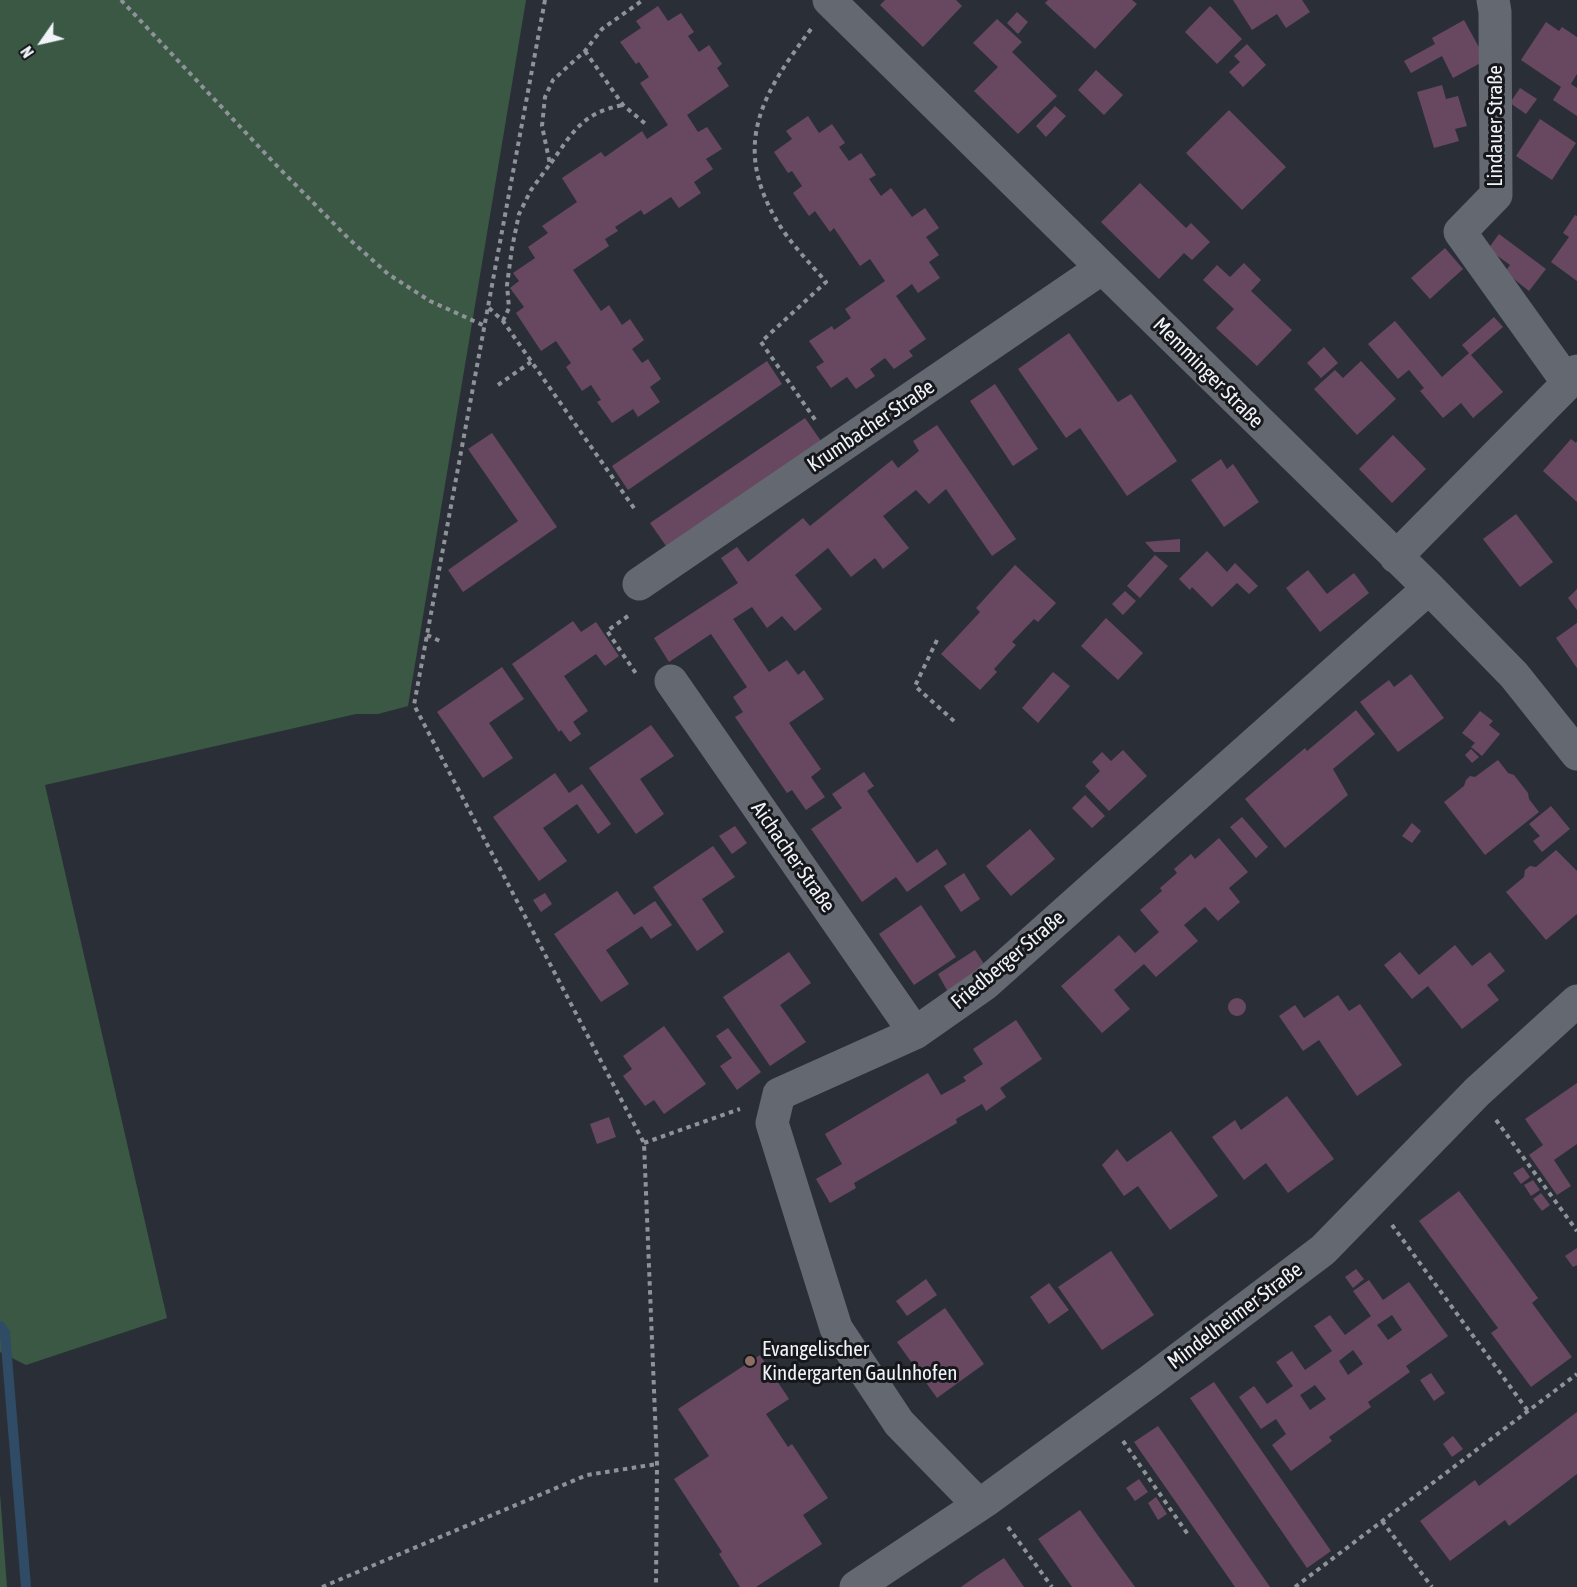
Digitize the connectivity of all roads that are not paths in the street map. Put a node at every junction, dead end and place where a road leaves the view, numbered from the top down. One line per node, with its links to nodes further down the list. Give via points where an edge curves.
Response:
1 (1493, 0): 4 (street, Lindauer Straße, via 1496,195 1460,232)
2 (830, 1): 3 (street, Memminger Straße)
3 (1102, 268): 5 (street, Memminger Straße); 6 (street, Krumbacher Straße)
4 (1573, 377): 5 (street, Lindauer Straße)
5 (1396, 556): 7 (street, Memminger Straße)
6 (639, 584)
7 (1429, 588): 9 (street, Memminger Straße, via 1514,675); 11 (street, Friedberger Straße, via 985,984)
8 (672, 681): 11 (street, Aichacher Straße)
9 (1577, 754)
10 (1577, 1001): 12 (street, Mindelheimer Straße, via 1477,1092 1323,1250)
11 (915, 1034): 12 (street, Friedberger Straße, via 779,1094 772,1124 836,1328 899,1423)
12 (984, 1502): 13 (street, Mindelheimer Straße)
13 (856, 1587)

